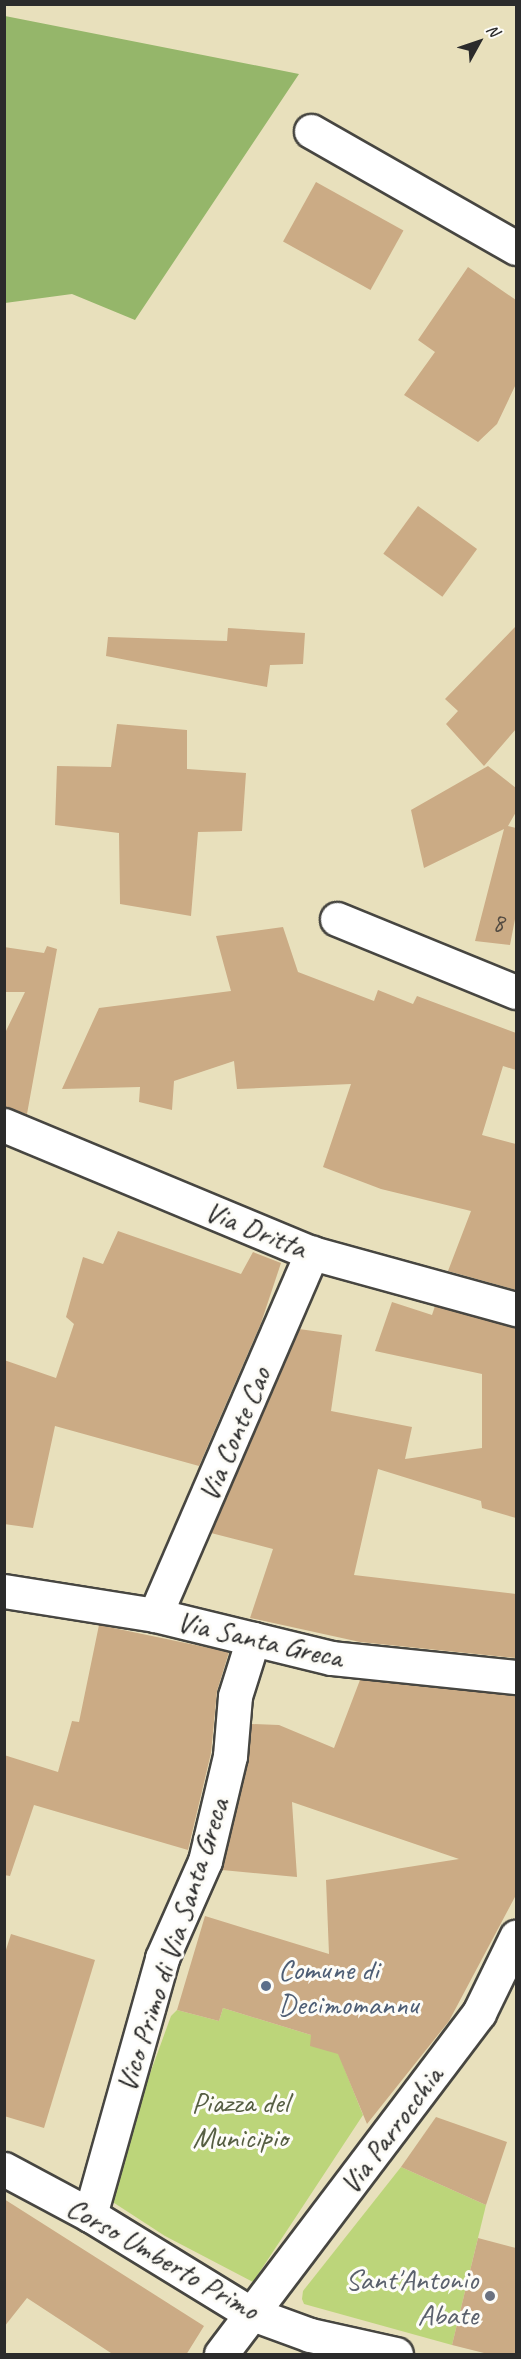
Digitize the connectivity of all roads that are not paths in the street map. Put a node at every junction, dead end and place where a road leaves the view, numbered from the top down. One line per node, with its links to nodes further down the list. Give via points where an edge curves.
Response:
1 (311, 131): 2 (street)
2 (516, 248)
3 (337, 919): 4 (street)
4 (516, 992)
5 (4, 1125): 6 (street, Via Dritta)
6 (312, 1253): 7 (street, Via Dritta); 9 (street, Via Conte Cao)
7 (516, 1309)
8 (4, 1591): 9 (street, Via Santa Greca)
9 (155, 1615): 10 (street, Via Santa Greca)
10 (253, 1639): 11 (street, Via Santa Greca, via 332,1658); 14 (street, Vico Primo di Via Santa Greca, via 235,1696 230,1756 205,1861 162,1958)
11 (516, 1677)
12 (516, 1937): 15 (street, Via Parrocchia, via 479,2013)
13 (4, 2169): 14 (street, Corso Umberto Primo)
14 (90, 2215): 15 (street, Corso Umberto Primo)
15 (250, 2313): 16 (street, Via Parrocchia); 17 (street, Corso Umberto Primo, via 310,2335)
16 (221, 2355)
17 (396, 2355)

